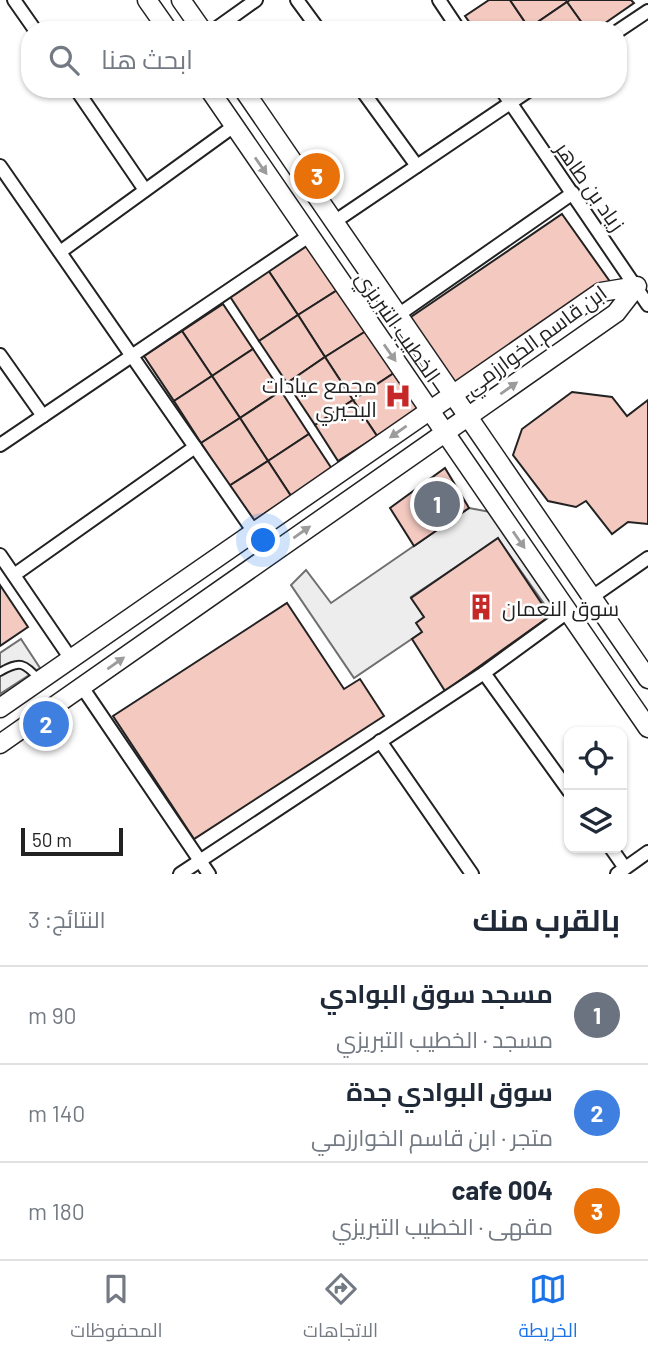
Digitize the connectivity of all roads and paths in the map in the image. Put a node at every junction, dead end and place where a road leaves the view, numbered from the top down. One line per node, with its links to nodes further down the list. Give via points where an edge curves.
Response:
1 (14, 0): 8 (street)
2 (147, 0): 9 (street)
3 (181, 0): 10 (street)
4 (256, 0): 11 (street)
5 (297, 0): 12 (street)
6 (439, 0): 13 (street)
7 (648, 11): 14 (street)
8 (29, 21)
9 (162, 21)
10 (196, 21)
11 (227, 21)
12 (312, 21)
13 (453, 21)
14 (627, 25)
15 (82, 98): 25 (street)
16 (215, 98): 22 (street, الخطيب التبريزي)
17 (249, 98): 27 (street, الخطيب التبريزي)
18 (367, 98): 23 (street)
19 (506, 98): 21 (street, زياد بن طاهر)
20 (518, 98): 21 (street)
21 (510, 103): 23 (street); 26 (street, زياد بن طاهر)
22 (234, 126): 25 (street); 28 (street, الخطيب التبريزي, one-way to 28)
23 (416, 166): 27 (street)
24 (1, 168): 29 (street)
25 (145, 190): 29 (street)
26 (573, 193): 30 (street, زياد بن طاهر); 32 (street)
27 (334, 222): 32 (street, الخطيب التبريزي)
28 (309, 236): 34 (street); 36 (street, الخطيب التبريزي, one-way to 36)
29 (60, 252): 34 (street)
30 (643, 283): 31 (street, زياد بن طاهر); 35 (street, ابن قاسم الخوارزمي, via 601,292); 38 (street, ابن قاسم الخوارزمي, one-way to 30, via 616,313)
31 (648, 305)
32 (398, 315): 35 (street, الخطيب التبريزي)
33 (0, 355): 37 (street)
34 (132, 356): 37 (street); 41 (street)
35 (453, 395): 36 (street, ابن قاسم الخوارزمي); 38 (street, الخطيب التبريزي)
36 (430, 411): 39 (street, الخطيب التبريزي); 42 (street, ابن قاسم الخوارزمي, one-way to 42)
37 (43, 416): 40 (street)
38 (468, 417): 39 (street, ابن قاسم الخوارزمي); 46 (street, الخطيب التبريزي)
39 (445, 433): 47 (street, الخطيب التبريزي, one-way to 47); 53 (street, ابن قاسم الخوارزمي, one-way to 39)
40 (0, 446)
41 (195, 447): 42 (street); 45 (street)
42 (254, 532): 48 (street, ابن قاسم الخوارزمي)
43 (0, 555): 45 (street)
44 (648, 558): 46 (street)
45 (14, 575): 48 (street)
46 (592, 597): 51 (street, الخطيب التبريزي)
47 (569, 611): 50 (street); 55 (street, الخطيب التبريزي)
48 (71, 659): 52 (street, ابن قاسم الخوارزمي)
49 (0, 672): 52 (lane, via 13,664 26,666)
50 (484, 673): 56 (street); 58 (street)
51 (648, 679)
52 (40, 680): 54 (street, ابن قاسم الخوارزمي)
53 (82, 687): 57 (street, ابن قاسم الخوارزمي); 61 (street)
54 (0, 708)
55 (648, 728)
56 (380, 741): 61 (street); 65 (street)
57 (0, 744)
58 (568, 790)
59 (648, 852): 62 (street)
60 (613, 853): 62 (street)
61 (200, 860): 63 (street); 64 (street)
62 (621, 871)
63 (180, 874)
64 (209, 874)
65 (472, 874)

